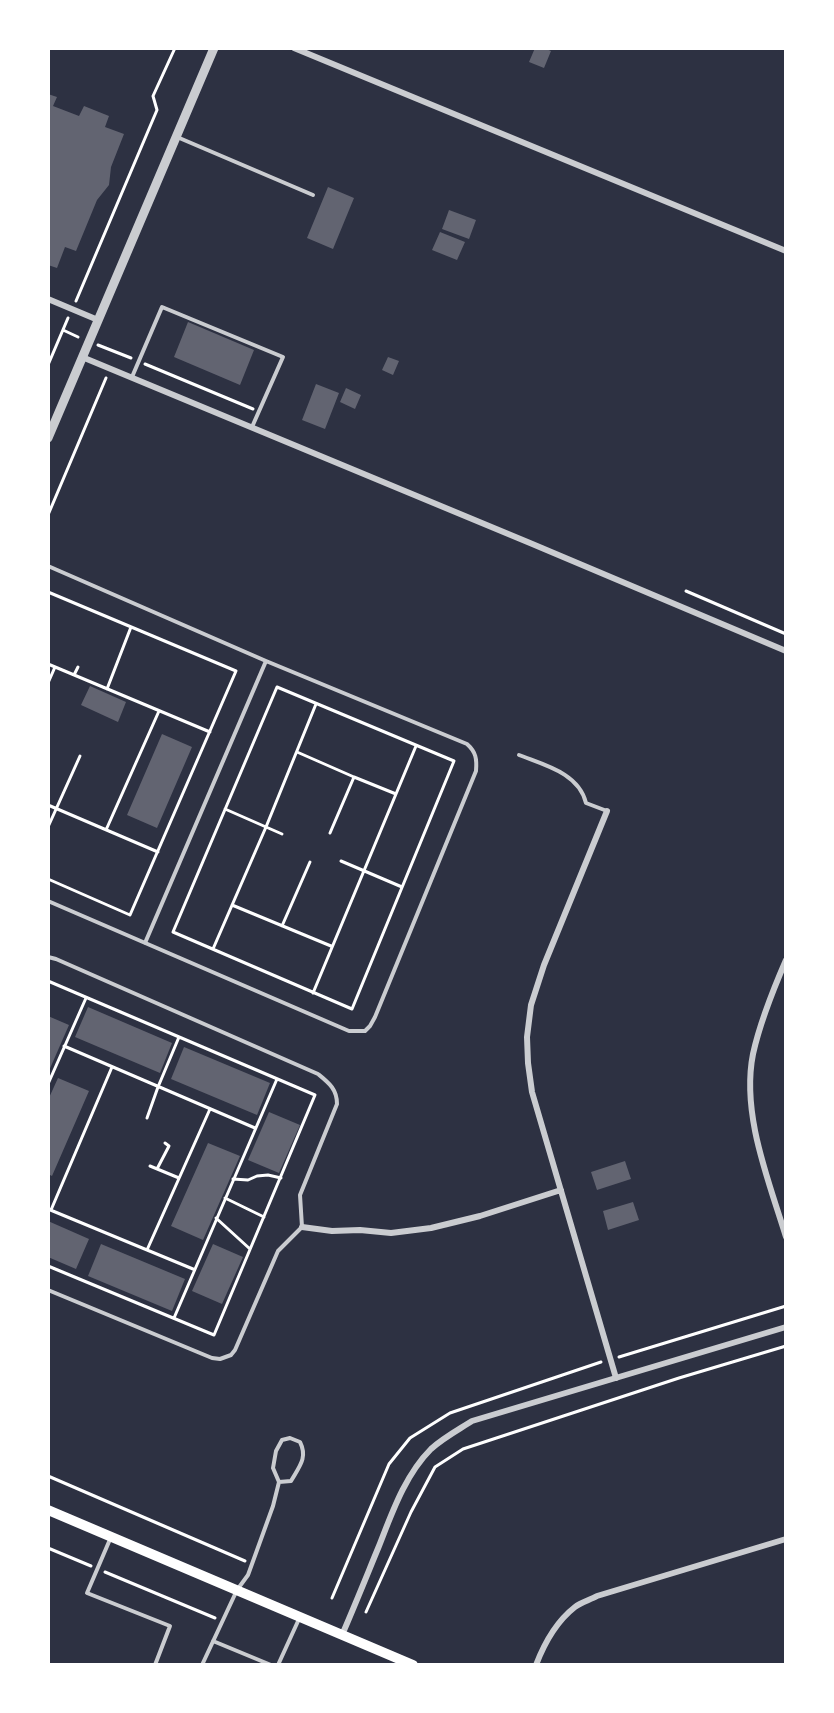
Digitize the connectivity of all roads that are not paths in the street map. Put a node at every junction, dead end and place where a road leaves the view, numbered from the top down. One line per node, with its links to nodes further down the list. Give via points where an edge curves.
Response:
1 (214, 48): 3 (street)
2 (294, 48): 5 (street)
3 (176, 136): 4 (lane); 7 (street)
4 (313, 195)
5 (786, 252)
6 (48, 299): 7 (street)
7 (98, 320): 8 (street)
8 (82, 357): 9 (street); 11 (street)
9 (132, 378): 10 (street); 10 (lane, via 162,307 282,357)
10 (252, 428): 13 (street)
11 (48, 438)
12 (48, 566): 14 (lane)
13 (786, 651)
14 (266, 661): 18 (lane); 18 (lane, via 474,750 476,771 375,1017 365,1031 350,1030)
15 (519, 755): 16 (lane, via 567,775 584,792 586,803)
16 (607, 811): 21 (street, via 544,965 531,1005 527,1037 532,1092)
17 (48, 901): 18 (lane)
18 (145, 943)
19 (48, 957): 22 (lane, via 318,1074 333,1088 337,1104 300,1194)
20 (786, 960): 23 (street, via 768,1003 753,1055 750,1083 759,1148)
21 (561, 1190): 22 (street, via 431,1228 391,1233); 26 (street)
22 (302, 1227): 24 (lane, via 278,1251 235,1350 220,1359)
23 (786, 1237)
24 (48, 1290)
25 (786, 1327): 26 (street)
26 (616, 1378): 33 (street, via 472,1421 430,1450 416,1467 394,1509)
27 (279, 1482): 27 (lane, via 273,1468 276,1451 282,1440 290,1438 300,1442 303,1459 291,1481); 31 (lane, via 248,1575)
28 (48, 1510): 29 (main road)
29 (111, 1536): 31 (main road); 35 (lane, via 87,1593 170,1626)
30 (786, 1539): 40 (street, via 597,1596 576,1606 549,1638)
31 (237, 1590): 32 (main road); 34 (lane)
32 (300, 1617): 33 (main road); 38 (lane)
33 (342, 1635): 39 (main road)
34 (213, 1641): 36 (lane); 37 (lane)
35 (155, 1665)
36 (202, 1665)
37 (271, 1665)
38 (278, 1665)
39 (413, 1665)
40 (536, 1665)

